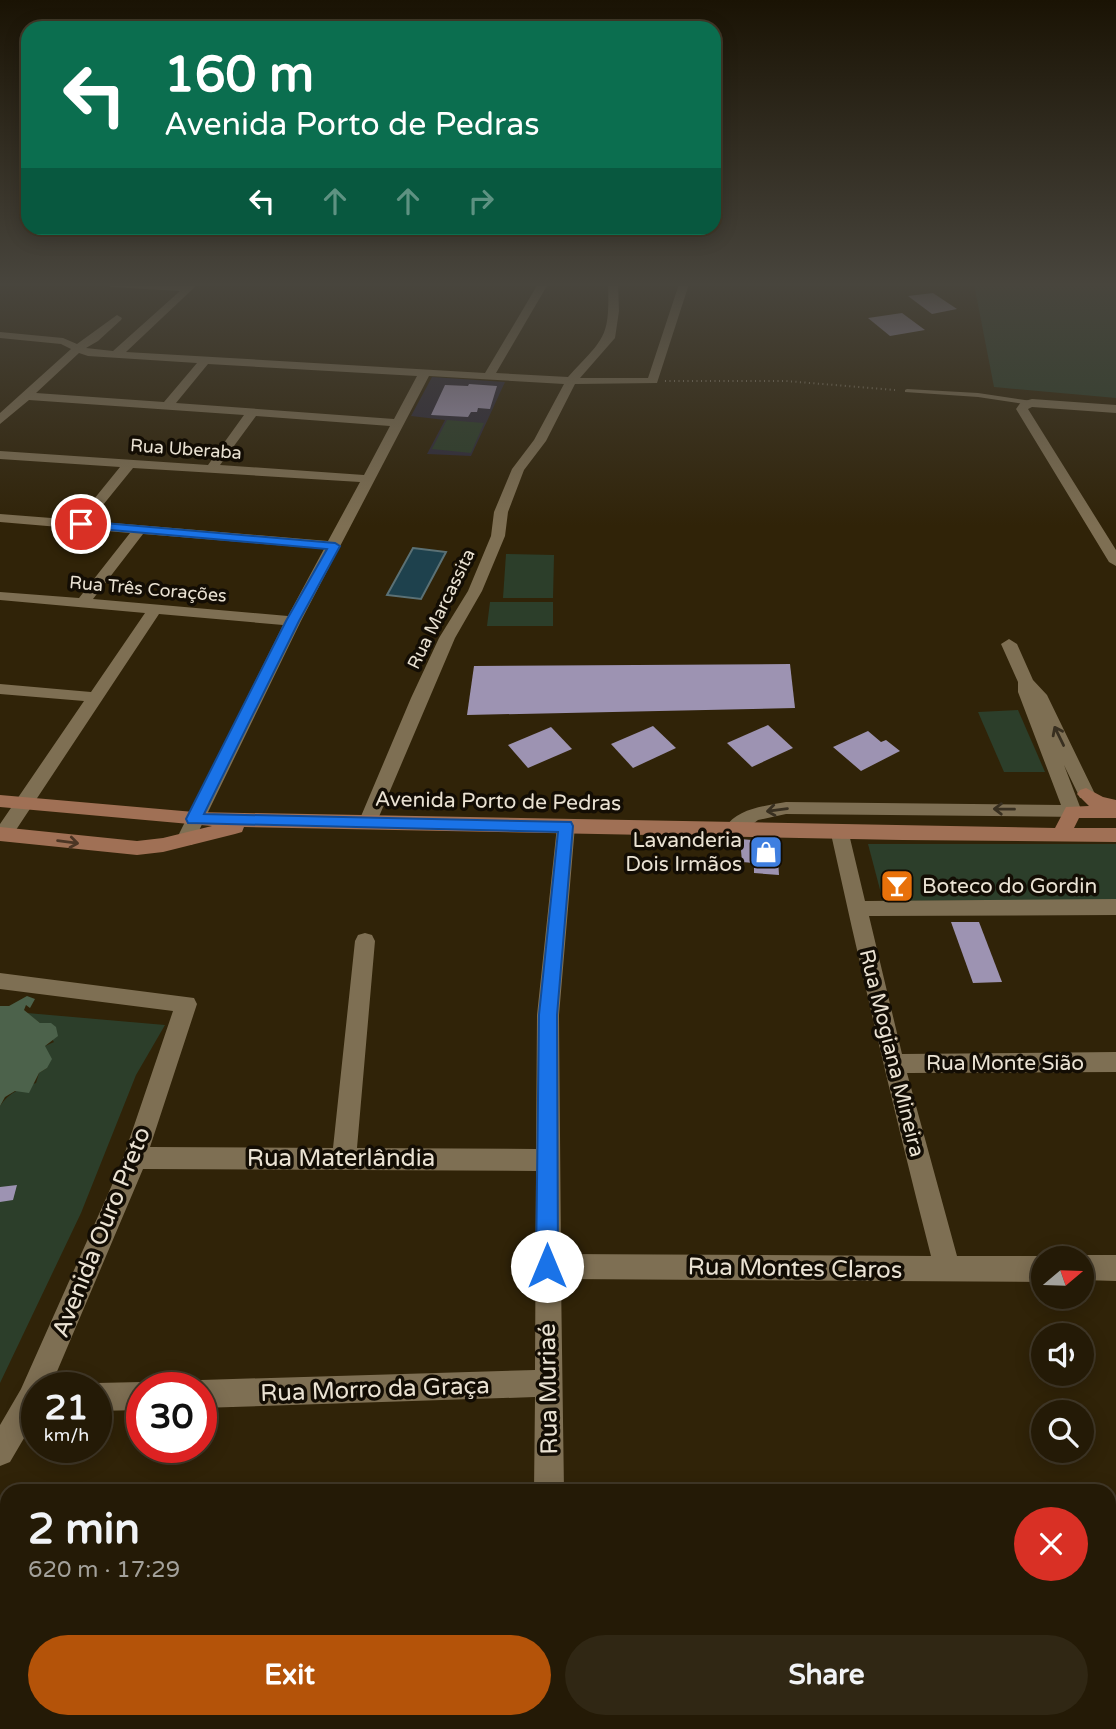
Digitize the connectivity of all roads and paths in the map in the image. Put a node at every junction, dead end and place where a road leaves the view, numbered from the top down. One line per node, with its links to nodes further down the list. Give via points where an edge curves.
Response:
1 (60, 365): 12 (street)
2 (201, 365): 14 (street)
3 (279, 365): 7 (street)
4 (496, 365): 8 (street)
5 (586, 365): 9 (street, Rua Marcassita)
6 (658, 365): 10 (street)
7 (425, 374): 8 (street); 18 (street)
8 (489, 376): 9 (street)
9 (571, 381): 10 (street); 42 (street, Rua Marcassita, via 540,441 518,470 475,591 419,698)
10 (653, 381): 11 (path, via 786,381)
11 (907, 391): 13 (lane)
12 (25, 396): 14 (street); 17 (street)
13 (1032, 403): 15 (street); 27 (street, via 1023,409)
14 (166, 408): 16 (street)
15 (1116, 410)
16 (250, 414): 18 (street); 21 (street)
17 (0, 420)
18 (400, 423): 22 (street)
19 (0, 454): 20 (street, Rua Uberaba)
20 (130, 463): 21 (street, Rua Uberaba); 24 (street)
21 (212, 468): 22 (street, Rua Uberaba)
22 (370, 479): 26 (street)
23 (0, 518): 24 (street)
24 (81, 524): 25 (street)
25 (140, 529): 26 (street); 29 (street)
26 (335, 546): 31 (street)
27 (1116, 562)
28 (0, 596): 29 (street, Rua Três Corações)
29 (83, 603): 30 (street, Rua Três Corações)
30 (155, 609): 31 (street, Rua Três Corações); 34 (street)
31 (293, 621): 40 (street)
32 (1009, 644): 37 (street, via 1026,692)
33 (0, 689): 34 (street)
34 (93, 697): 36 (street)
35 (0, 801): 36 (main road, Avenida Porto de Pedras)
36 (24, 803): 40 (main road, Avenida Porto de Pedras); 45 (street)
37 (1081, 806): 38 (main road, via 1097,802); 39 (main road, Avenida Porto de Pedras); 44 (street, Avenida Porto de Pedras, one-way to 44, via 786,808 753,814); 47 (main road); 48 (main road, via 1081,822)
38 (1116, 806)
39 (1116, 812)
40 (194, 819): 41 (main road, Avenida Porto de Pedras); 50 (street)
41 (260, 821): 42 (main road, Avenida Porto de Pedras); 50 (main road, Avenida Porto de Pedras)
42 (368, 821): 43 (main road, Avenida Porto de Pedras)
43 (566, 826): 44 (main road, Avenida Porto de Pedras); 59 (street, Rua Muriaé, via 548,1015)
44 (734, 828): 46 (main road, Avenida Porto de Pedras)
45 (1, 834): 50 (main road, Avenida Porto de Pedras, one-way to 50, via 114,847 150,847)
46 (840, 834): 47 (main road, Avenida Porto de Pedras); 52 (street, Rua Mogiana Mineira)
47 (1061, 835): 48 (main road, Avenida Porto de Pedras)
48 (1091, 835): 49 (main road, Avenida Porto de Pedras)
49 (1116, 835)
50 (185, 840)
51 (1116, 907): 52 (street)
52 (856, 909): 56 (street, Rua Mogiana Mineira)
53 (365, 941): 57 (street)
54 (0, 981): 58 (street, Avenida Ouro Preto, via 186,1004)
55 (1116, 1062): 56 (street, Rua Monte Sião)
56 (893, 1064): 64 (street, Rua Mogiana Mineira)
57 (344, 1157): 58 (street, Rua Materlândia); 59 (street, Rua Materlândia)
58 (135, 1158): 65 (street, Avenida Ouro Preto)
59 (546, 1160): 60 (street, Rua Muriaé)
60 (547, 1266): 64 (street, Rua Montes Claros); 66 (street, Rua Muriaé)
61 (1094, 1268): 62 (street)
62 (1116, 1268)
63 (1031, 1269): 64 (street, Rua Montes Claros)
64 (948, 1270)
65 (45, 1372)
66 (548, 1383): 67 (street, Rua Morro da Graça); 70 (street, Rua Muriaé)
67 (217, 1393)
68 (21, 1419): 69 (street, Avenida Ouro Preto)
69 (0, 1452)
70 (549, 1484)

